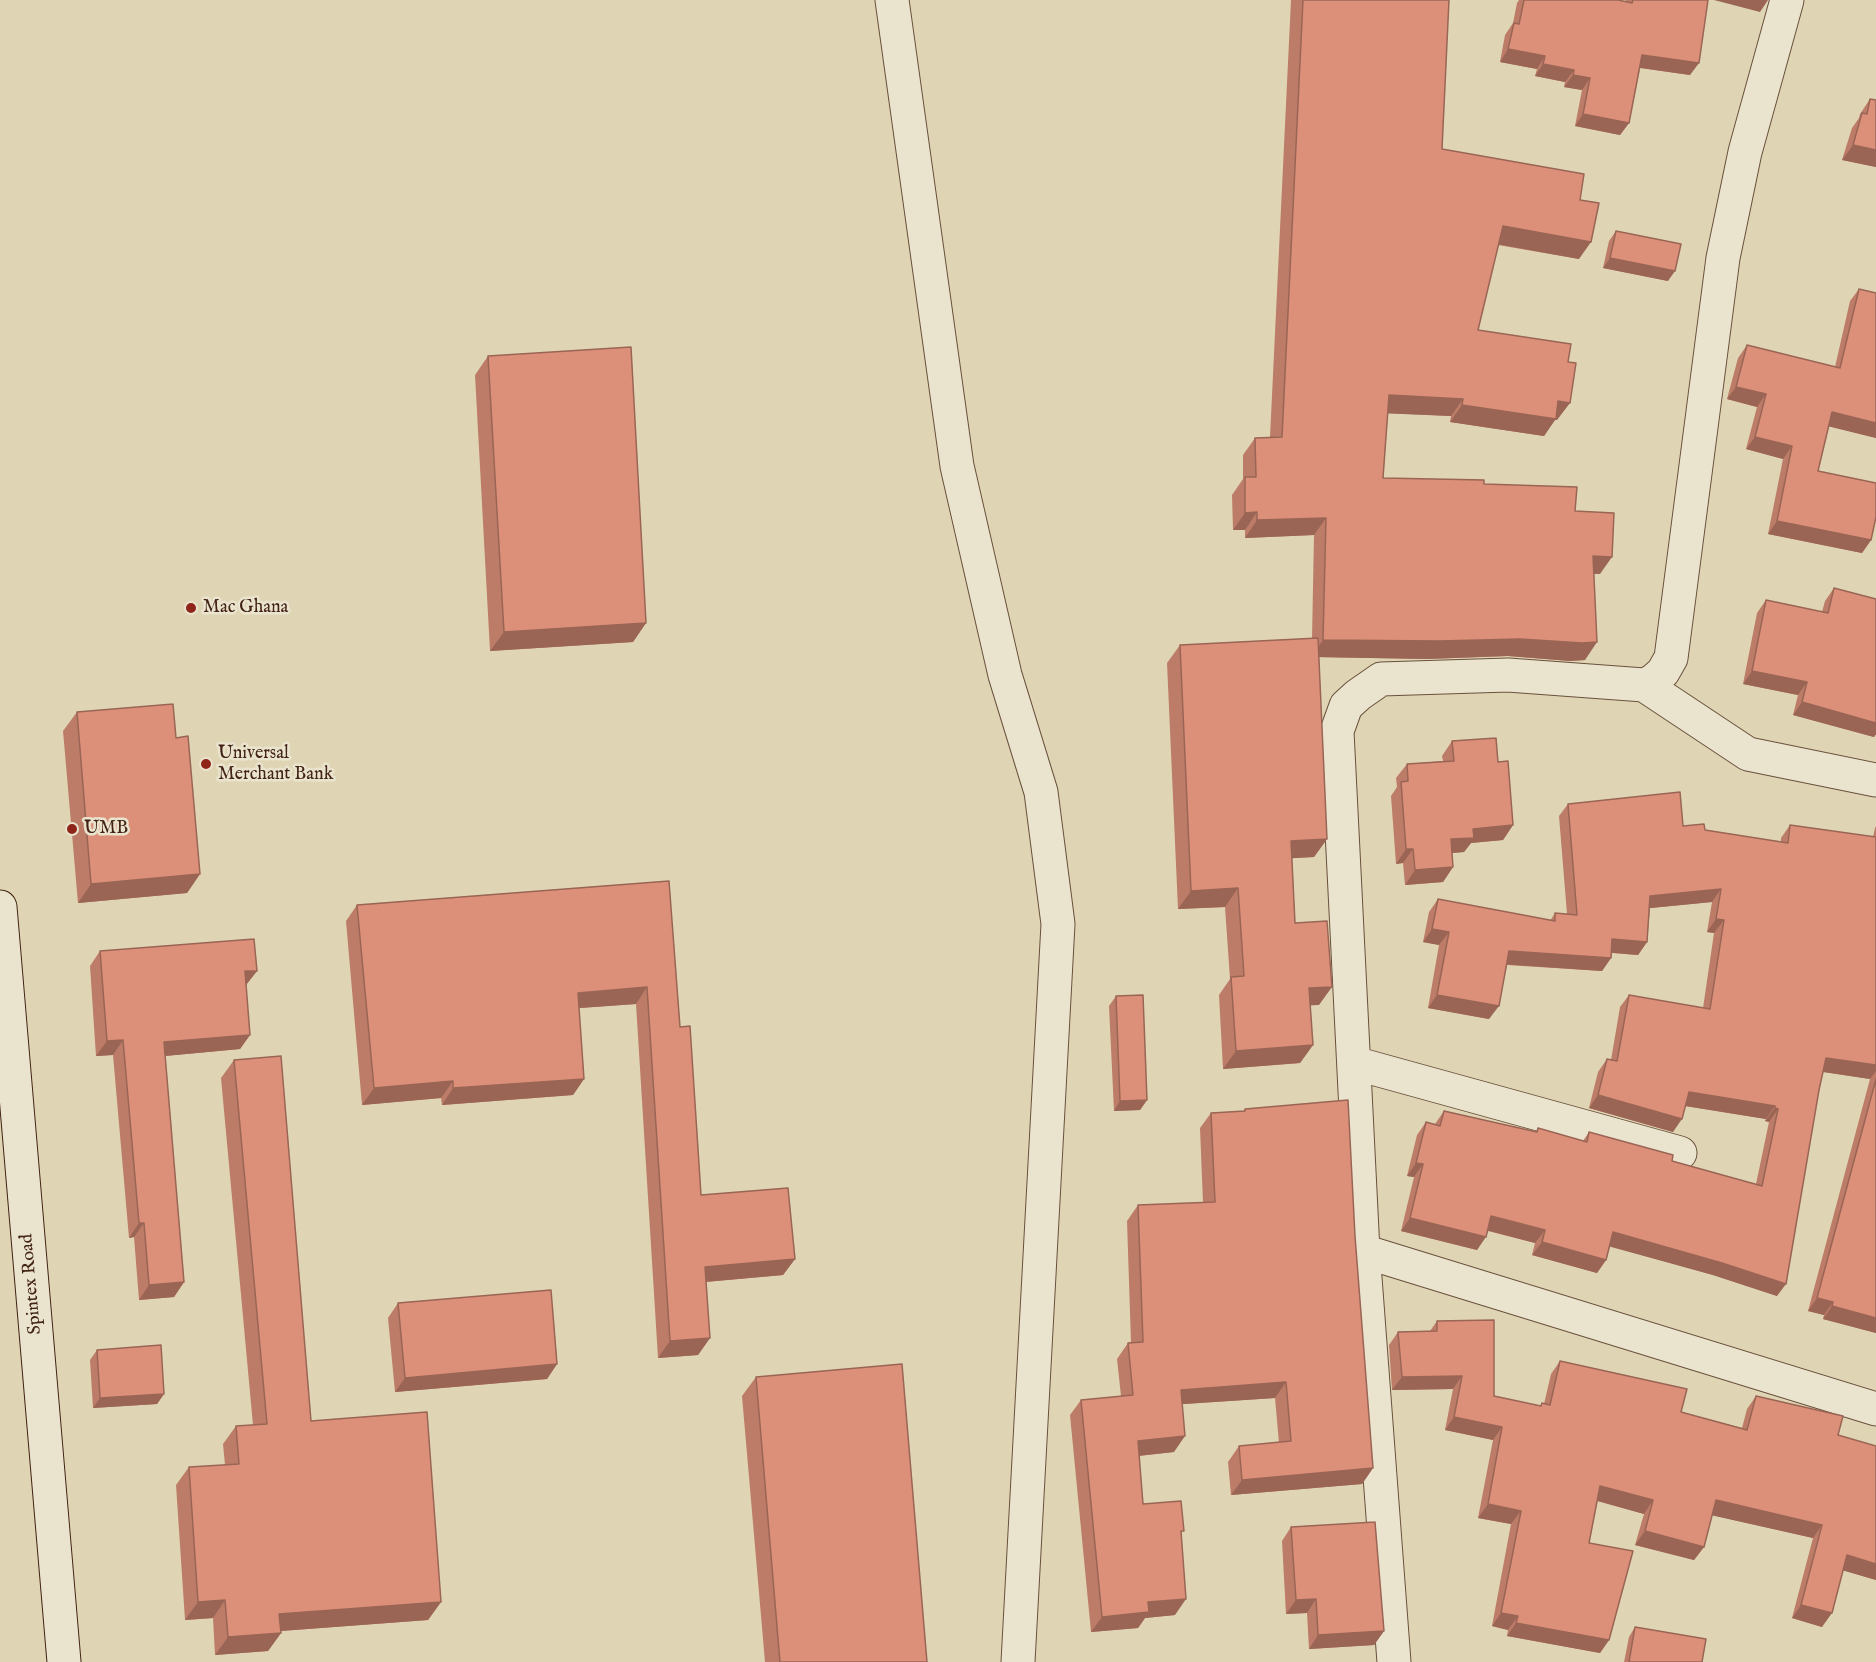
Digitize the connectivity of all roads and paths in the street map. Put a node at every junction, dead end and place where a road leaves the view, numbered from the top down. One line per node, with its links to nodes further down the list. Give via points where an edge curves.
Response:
1 (892, 0): 11 (street, via 957,466 1005,675 1041,792 1058,924)
2 (1787, 0): 3 (street, via 1745,152 1723,258 1671,658 1663,672)
3 (1644, 685): 4 (street, via 1748,754); 6 (street, via 1508,675 1381,679 1346,706 1337,731)
4 (1876, 780)
5 (0, 907): 10 (street, Spintex Road)
6 (1354, 1063): 7 (street); 8 (street)
7 (1680, 1153)
8 (1363, 1251): 9 (street); 12 (street)
9 (1876, 1409)
10 (64, 1662)
11 (1018, 1662)
12 (1394, 1662)

